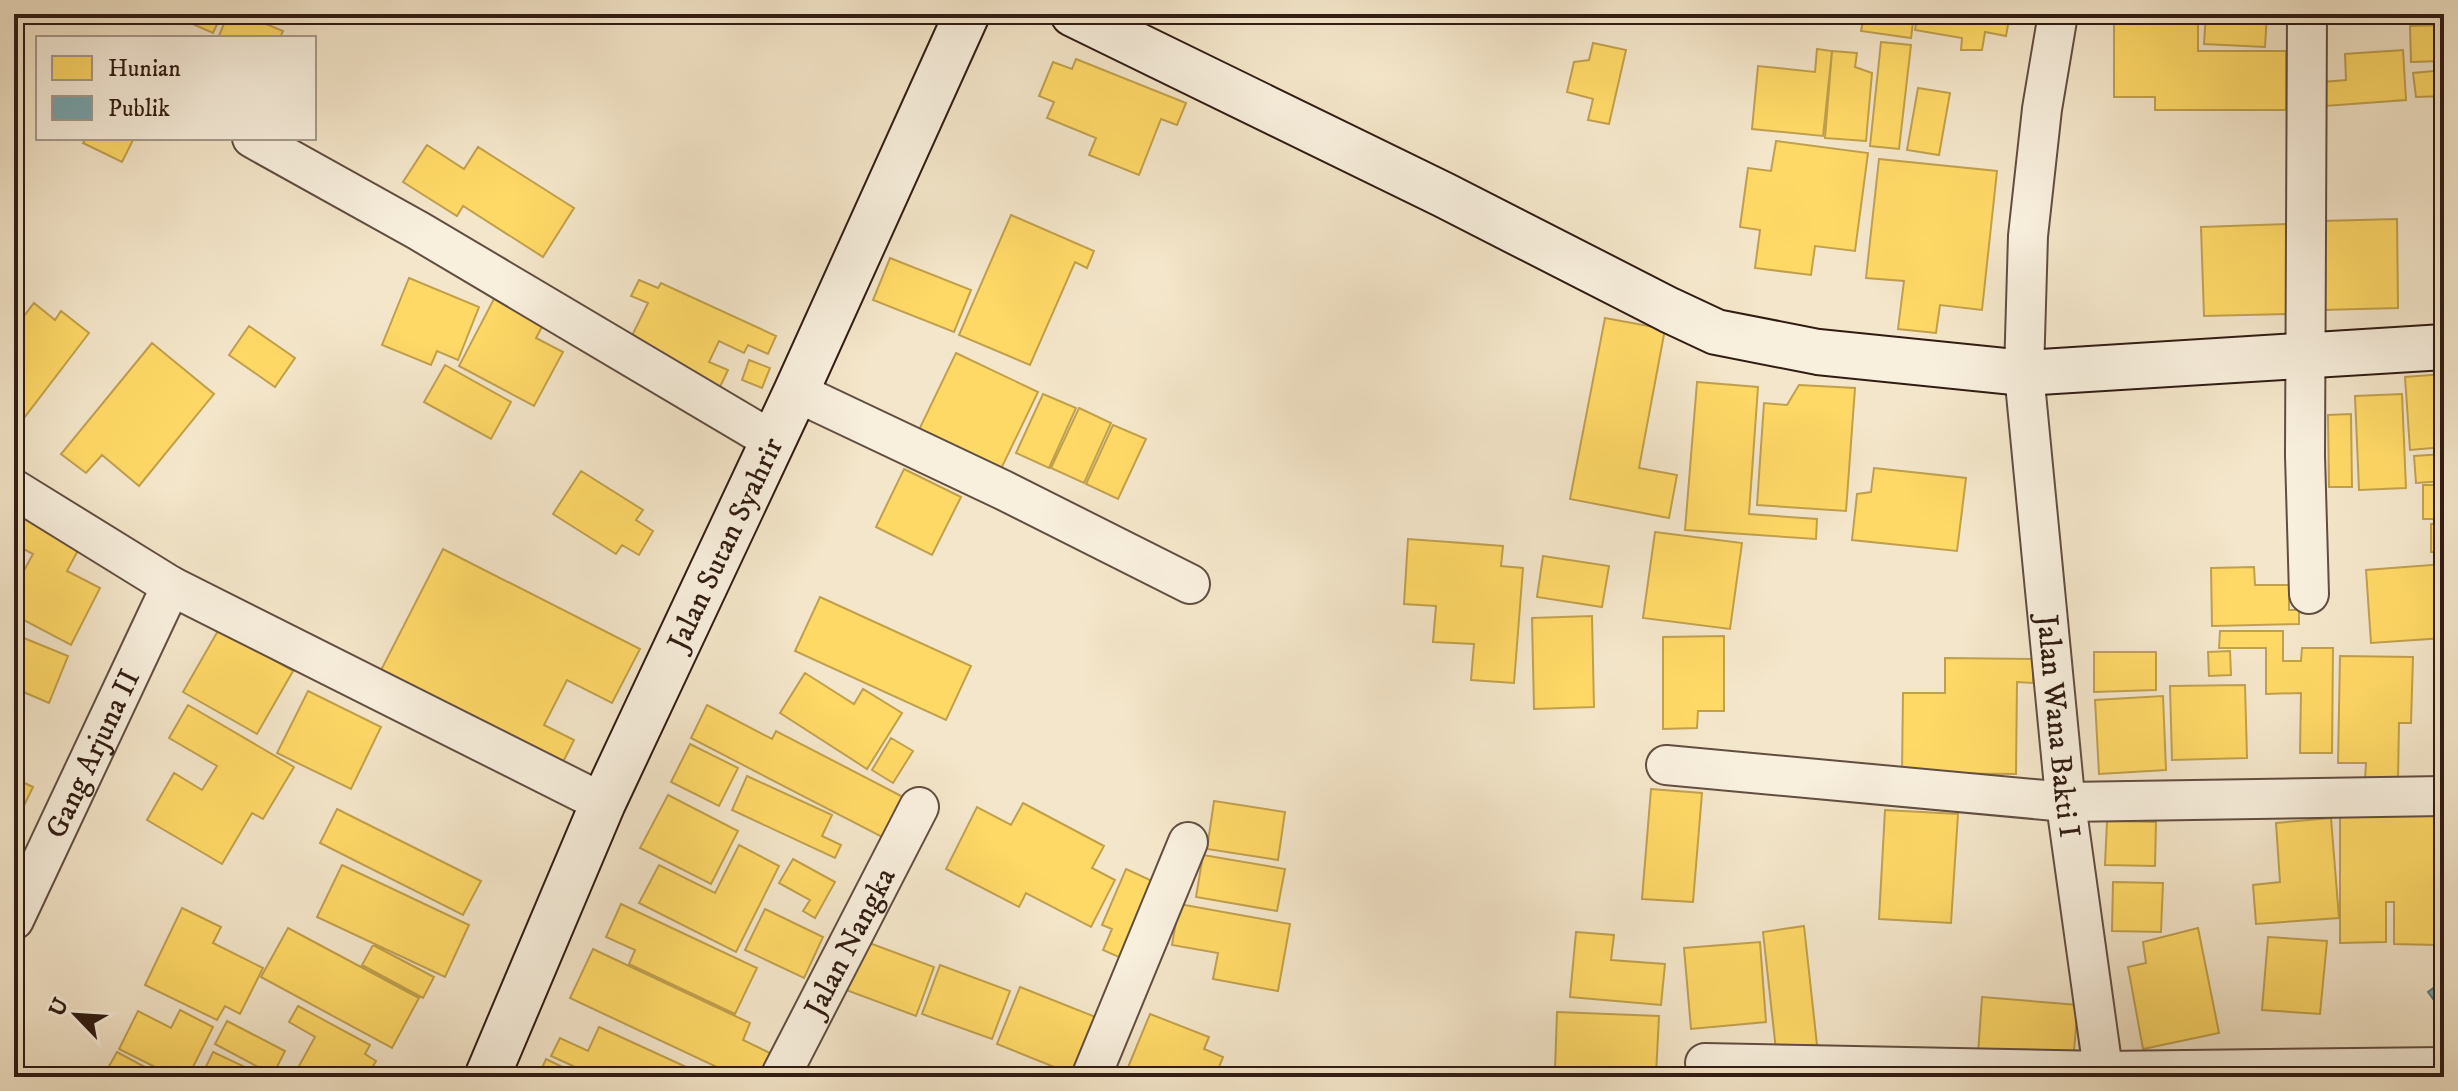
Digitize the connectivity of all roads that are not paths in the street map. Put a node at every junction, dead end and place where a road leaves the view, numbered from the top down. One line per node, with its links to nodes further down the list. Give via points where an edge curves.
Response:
1 (967, 14): 9 (street, Jalan Sutan Syahrir)
2 (1073, 14): 8 (street, via 1716,332 1818,352)
3 (2058, 14): 8 (street, Jalan Wana Bakti I, via 2028,236)
4 (2307, 14): 7 (street)
5 (256, 140): 10 (street)
6 (2444, 347): 7 (street)
7 (2306, 355): 8 (street); 14 (street)
8 (2024, 373): 17 (street, Jalan Wana Bakti I)
9 (796, 392): 10 (street, Jalan Sutan Syahrir); 12 (street)
10 (773, 441): 18 (street, Jalan Sutan Syahrir)
11 (14, 489): 13 (street)
12 (1190, 584)
13 (171, 586): 18 (street); 21 (street, Gang Arjuna II)
14 (2309, 594)
15 (1666, 765): 17 (street)
16 (2444, 796): 17 (street)
17 (2066, 802): 24 (street, Jalan Wana Bakti I)
18 (603, 803): 25 (street, Jalan Sutan Syahrir)
19 (919, 807): 26 (street, Jalan Nangka)
20 (1188, 842): 27 (street)
21 (14, 920)
22 (1705, 1063): 24 (street)
23 (2444, 1067): 24 (street)
24 (2103, 1074)
25 (487, 1077)
26 (780, 1077)
27 (1091, 1077)

